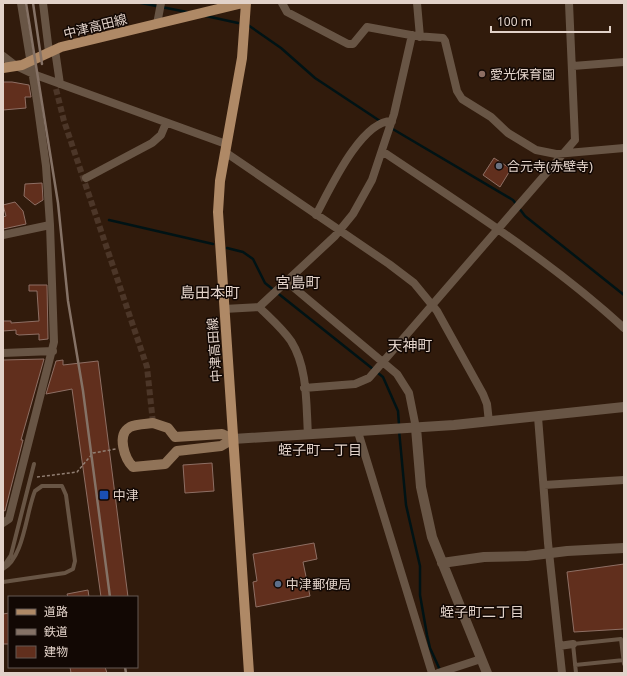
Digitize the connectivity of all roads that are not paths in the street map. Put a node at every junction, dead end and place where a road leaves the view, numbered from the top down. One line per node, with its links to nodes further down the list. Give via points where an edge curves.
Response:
1 (21, 3): 13 (street)
2 (43, 3): 11 (street)
3 (243, 3): 9 (main road, 中津高田線)
4 (246, 3): 22 (main road, 中津高田線, via 239,78)
5 (282, 3): 10 (street, via 287,12 348,44 355,42 367,27)
6 (417, 3): 10 (street)
7 (569, 3): 16 (street)
8 (159, 4): 9 (street)
9 (157, 24): 11 (main road, 中津高田線)
10 (416, 36): 20 (street); 25 (street, via 440,36 444,39 457,91 462,99 491,117 530,148 543,152)
11 (52, 51): 13 (main road, 中津高田線); 19 (street)
12 (3, 56): 15 (street)
13 (30, 61): 15 (main road, 中津高田線); 18 (street)
14 (624, 62): 16 (street)
15 (16, 66): 17 (main road, 中津高田線); 18 (street)
16 (573, 66): 25 (street, via 575,140)
17 (3, 68)
18 (33, 74): 19 (street); 28 (street, via 42,132)
19 (60, 84): 21 (street)
20 (392, 121): 24 (street); 27 (street, via 374,128 355,148)
21 (166, 122): 22 (street); 26 (street, via 161,135 152,143)
22 (226, 148): 27 (street); 35 (main road, 中津高田線, via 218,206)
23 (624, 148): 25 (street)
24 (382, 151): 29 (street); 30 (street, via 365,194)
25 (564, 153): 29 (street)
26 (86, 178)
27 (316, 215): 30 (street)
28 (50, 225): 31 (street); 37 (street)
29 (499, 229): 33 (street); 36 (street, via 585,293)
30 (340, 230): 32 (street); 33 (street, via 407,277)
31 (3, 235)
32 (286, 282): 34 (street); 39 (street)
33 (433, 305): 39 (street); 43 (street, via 484,394)
34 (259, 307): 35 (street); 40 (street, via 282,330 294,347 302,366)
35 (224, 309): 47 (main road, 中津高田線)
36 (624, 328)
37 (53, 351): 38 (street); 51 (street, via 8,519)
38 (3, 352)
39 (384, 362): 40 (street, via 360,383); 44 (street, via 400,378 409,393)
40 (304, 388): 46 (street)
41 (624, 407): 42 (street)
42 (538, 417): 43 (street); 50 (street)
43 (489, 422): 44 (street)
44 (416, 428): 45 (street); 54 (street, via 423,500 432,537)
45 (358, 432): 46 (street); 65 (street)
46 (308, 435): 47 (street)
47 (233, 439): 47 (main road, via 221,446 177,451 165,464 134,467 127,461 123,447 124,434 130,427 153,423 168,428 175,437 222,434); 64 (main road, 中津高田線)
48 (34, 464): 55 (lane, via 11,555)
49 (624, 480): 50 (street)
50 (544, 485): 53 (street)
51 (3, 524)
52 (624, 548): 53 (street)
53 (549, 553): 54 (street, via 484,557); 58 (street)
54 (442, 563): 59 (street)
55 (3, 568): 56 (lane, via 9,565 18,548 34,491 42,486 62,486 66,495 75,561 73,569 65,573)
56 (3, 582)
57 (573, 644): 58 (street); 60 (lane, via 621,639); 62 (lane)
58 (559, 646): 67 (street)
59 (481, 659): 63 (street); 66 (street)
60 (624, 660): 61 (lane); 62 (lane)
61 (624, 664)
62 (575, 665): 68 (lane)
63 (442, 672)
64 (249, 673)
65 (432, 673)
66 (486, 673)
67 (562, 673)
68 (576, 673)

